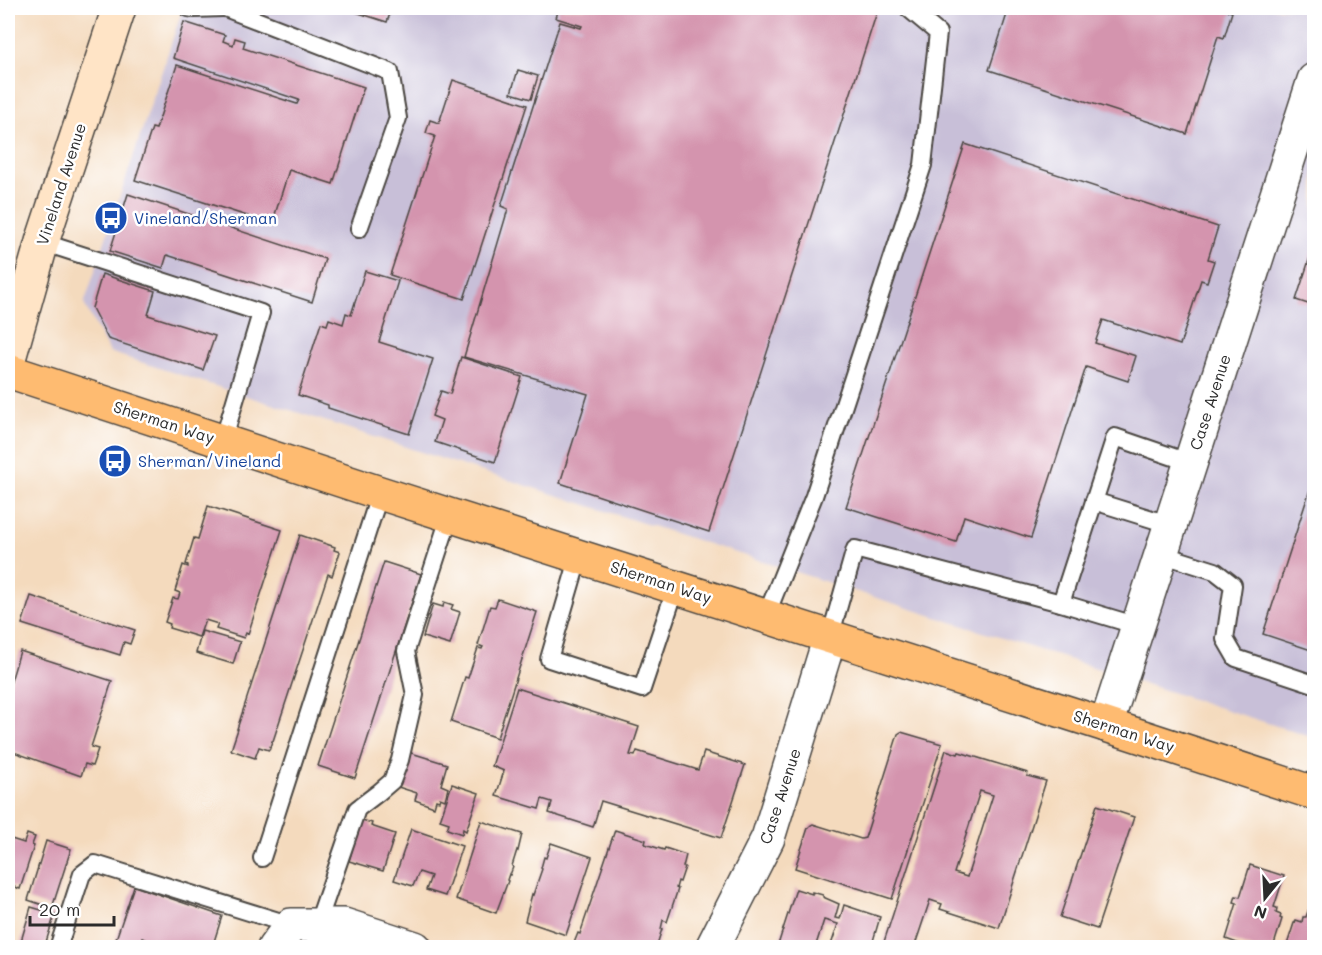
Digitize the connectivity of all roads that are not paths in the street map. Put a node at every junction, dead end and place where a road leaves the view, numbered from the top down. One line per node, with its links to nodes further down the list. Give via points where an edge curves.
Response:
1 (119, 8): 7 (main road, Vineland Avenue)
2 (188, 8): 3 (lane)
3 (224, 8): 6 (lane, via 390,72 398,118)
4 (908, 8): 19 (lane, via 938,33 923,165 814,496)
5 (1314, 80): 11 (street, Case Avenue)
6 (359, 229)
7 (42, 242): 8 (main road, Vineland Avenue); 10 (lane, via 261,313)
8 (8, 362)
9 (8, 371): 10 (main road, Sherman Way)
10 (223, 441): 12 (main road, Sherman Way)
11 (1191, 463): 13 (lane, via 1115,437); 15 (street, Case Avenue)
12 (380, 493): 14 (main road, Sherman Way); 25 (lane)
13 (1094, 501): 15 (lane); 18 (lane)
14 (450, 515): 16 (main road, Sherman Way); 26 (lane, via 406,651 415,695 400,760 392,781 357,808)
15 (1166, 540): 20 (street, Case Avenue); 22 (lane, via 1233,585 1225,639 1236,658)
16 (579, 556): 17 (main road, Sherman Way); 17 (lane, via 549,659 642,689)
17 (676, 587): 19 (main road, Sherman Way)
18 (1061, 603): 20 (lane); 21 (lane, via 855,549)
19 (766, 616): 21 (main road, Sherman Way)
20 (1138, 626): 23 (street, Case Avenue)
21 (830, 637): 23 (main road, Sherman Way); 29 (street, Case Avenue, via 768,838)
22 (1314, 684)
23 (1106, 725): 24 (main road, Sherman Way)
24 (1314, 793)
25 (262, 858)
26 (294, 932): 27 (lane, via 94,864 82,874); 28 (street, via 344,925)
27 (58, 948)
28 (415, 948)
29 (711, 948)

